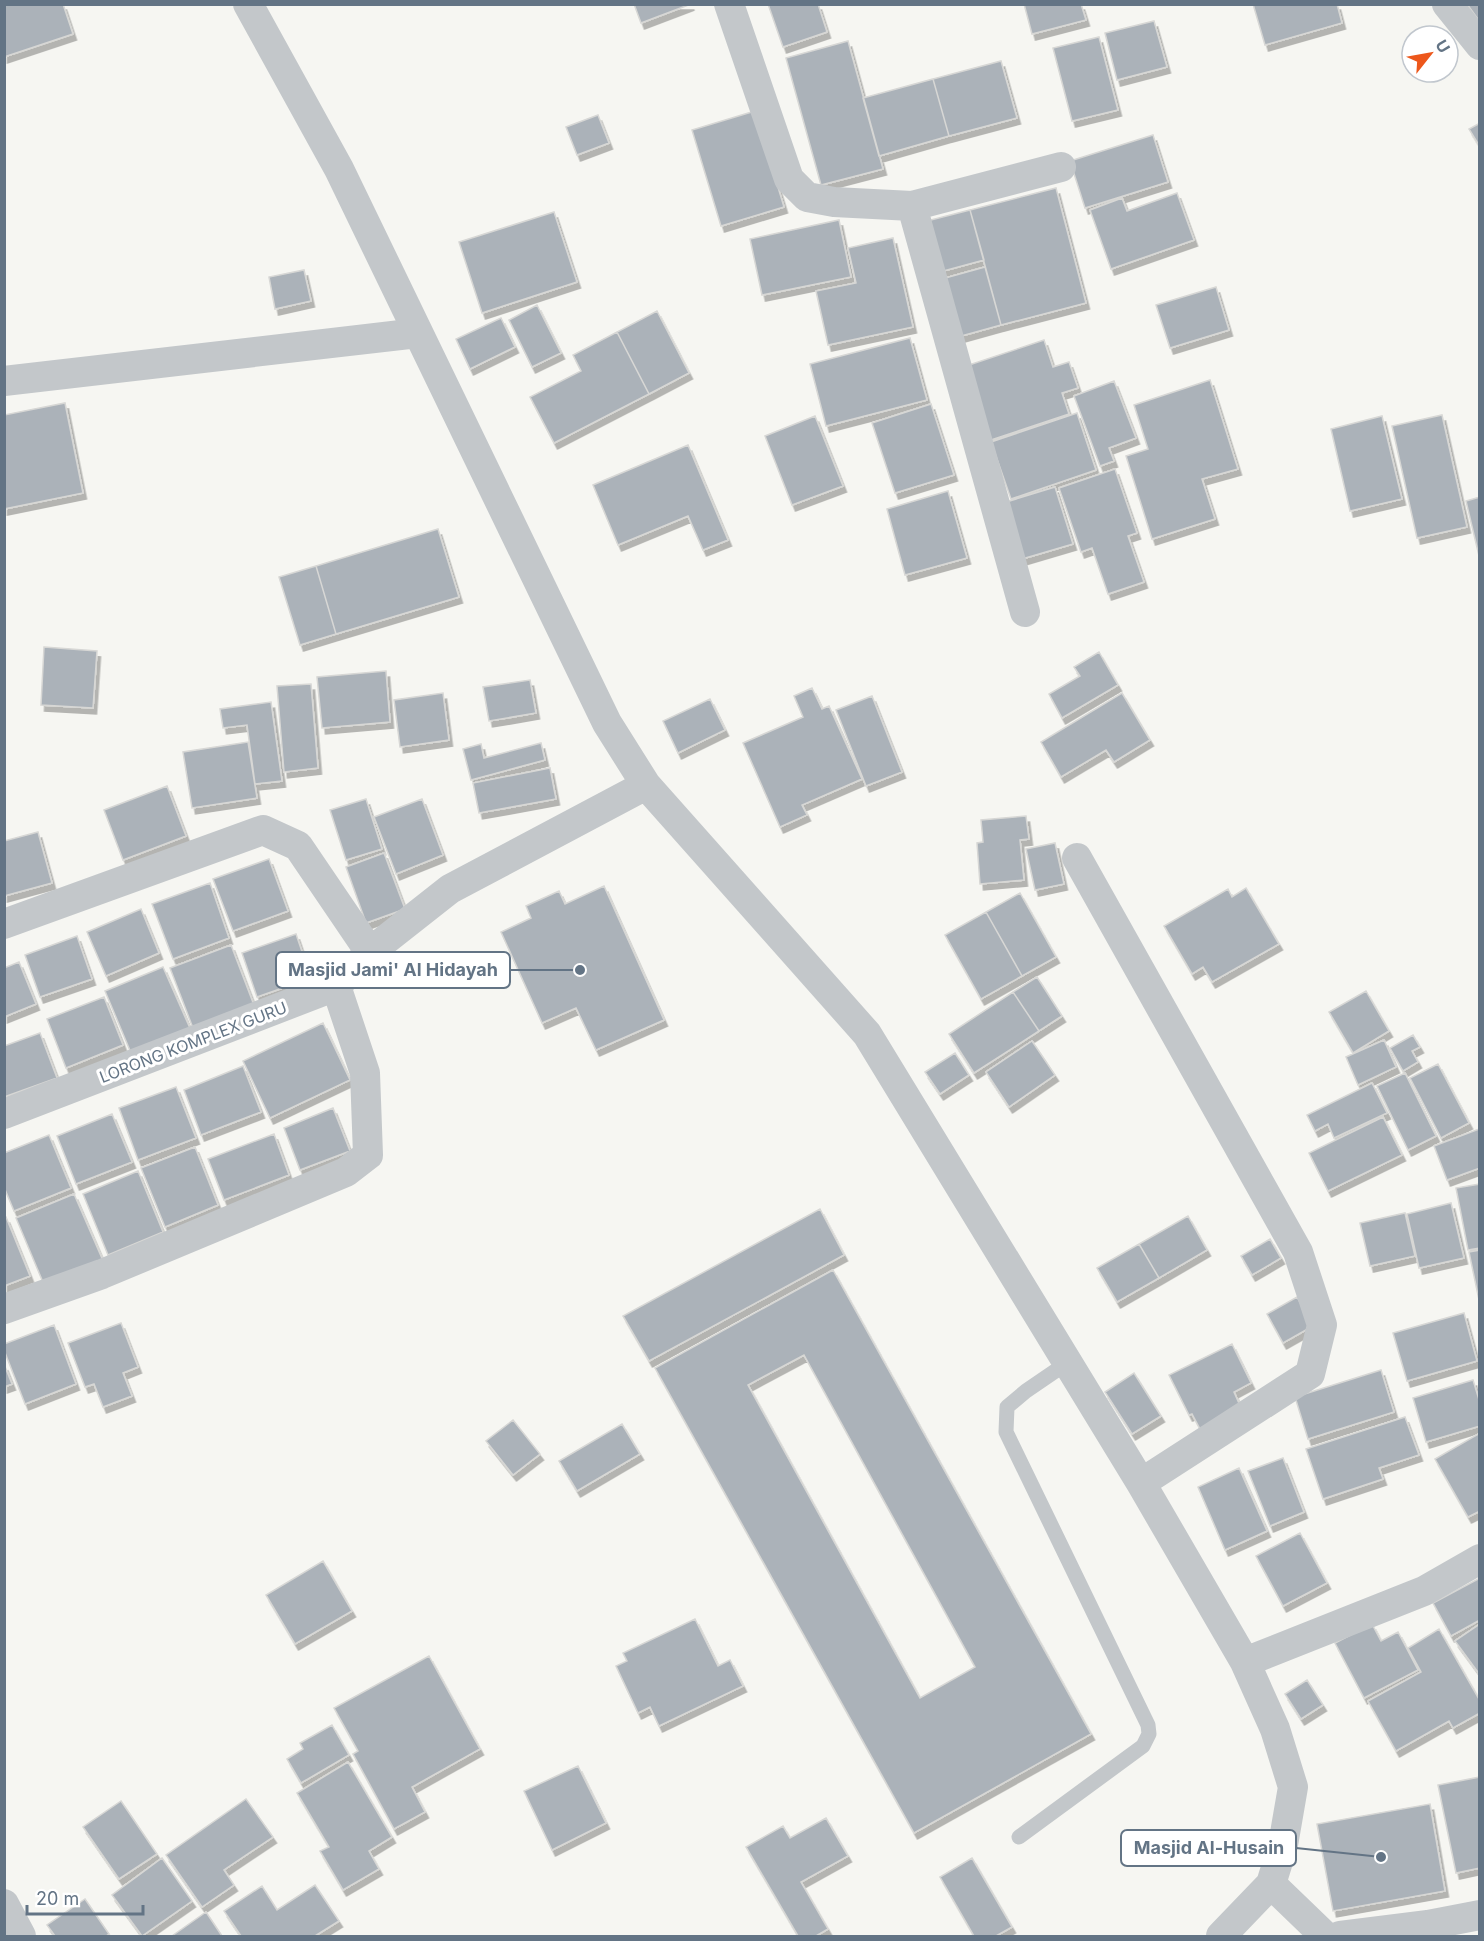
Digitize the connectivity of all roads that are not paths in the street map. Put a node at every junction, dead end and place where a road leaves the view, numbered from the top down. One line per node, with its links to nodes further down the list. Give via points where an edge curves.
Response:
1 (248, 4): 7 (street, via 339,169)
2 (729, 4): 6 (street, via 789,178 807,197)
3 (1447, 4): 4 (street)
4 (1479, 45)
5 (1061, 166): 6 (street)
6 (912, 206): 9 (street)
7 (418, 333): 8 (street); 10 (street, via 607,723)
8 (4, 381)
9 (1025, 612)
10 (646, 785): 13 (street, LORONG KOMPLEX GURU, via 450,889); 17 (street, via 867,1034)
11 (1077, 858): 18 (street, via 1298,1252 1322,1325 1310,1374)
12 (4, 924): 13 (street, via 263,830 298,846)
13 (370, 952): 14 (street, LORONG KOMPLEX GURU)
14 (336, 986): 15 (street, LORONG KOMPLEX GURU); 16 (street, via 365,1073 368,1155 334,1177 102,1274)
15 (4, 1114)
16 (4, 1309)
17 (1067, 1363): 18 (street); 21 (lane, via 1007,1407 1006,1432 1149,1734 1143,1746)
18 (1141, 1483): 20 (street)
19 (1479, 1559): 20 (street, via 1424,1591)
20 (1245, 1662): 22 (street, via 1275,1729 1293,1787 1284,1845)
21 (1019, 1837)
22 (1271, 1884): 26 (street); 27 (street)
23 (4, 1904): 25 (street)
24 (1479, 1915): 28 (street)
25 (21, 1936)
26 (1221, 1936)
27 (1325, 1936)
28 (1340, 1936)

